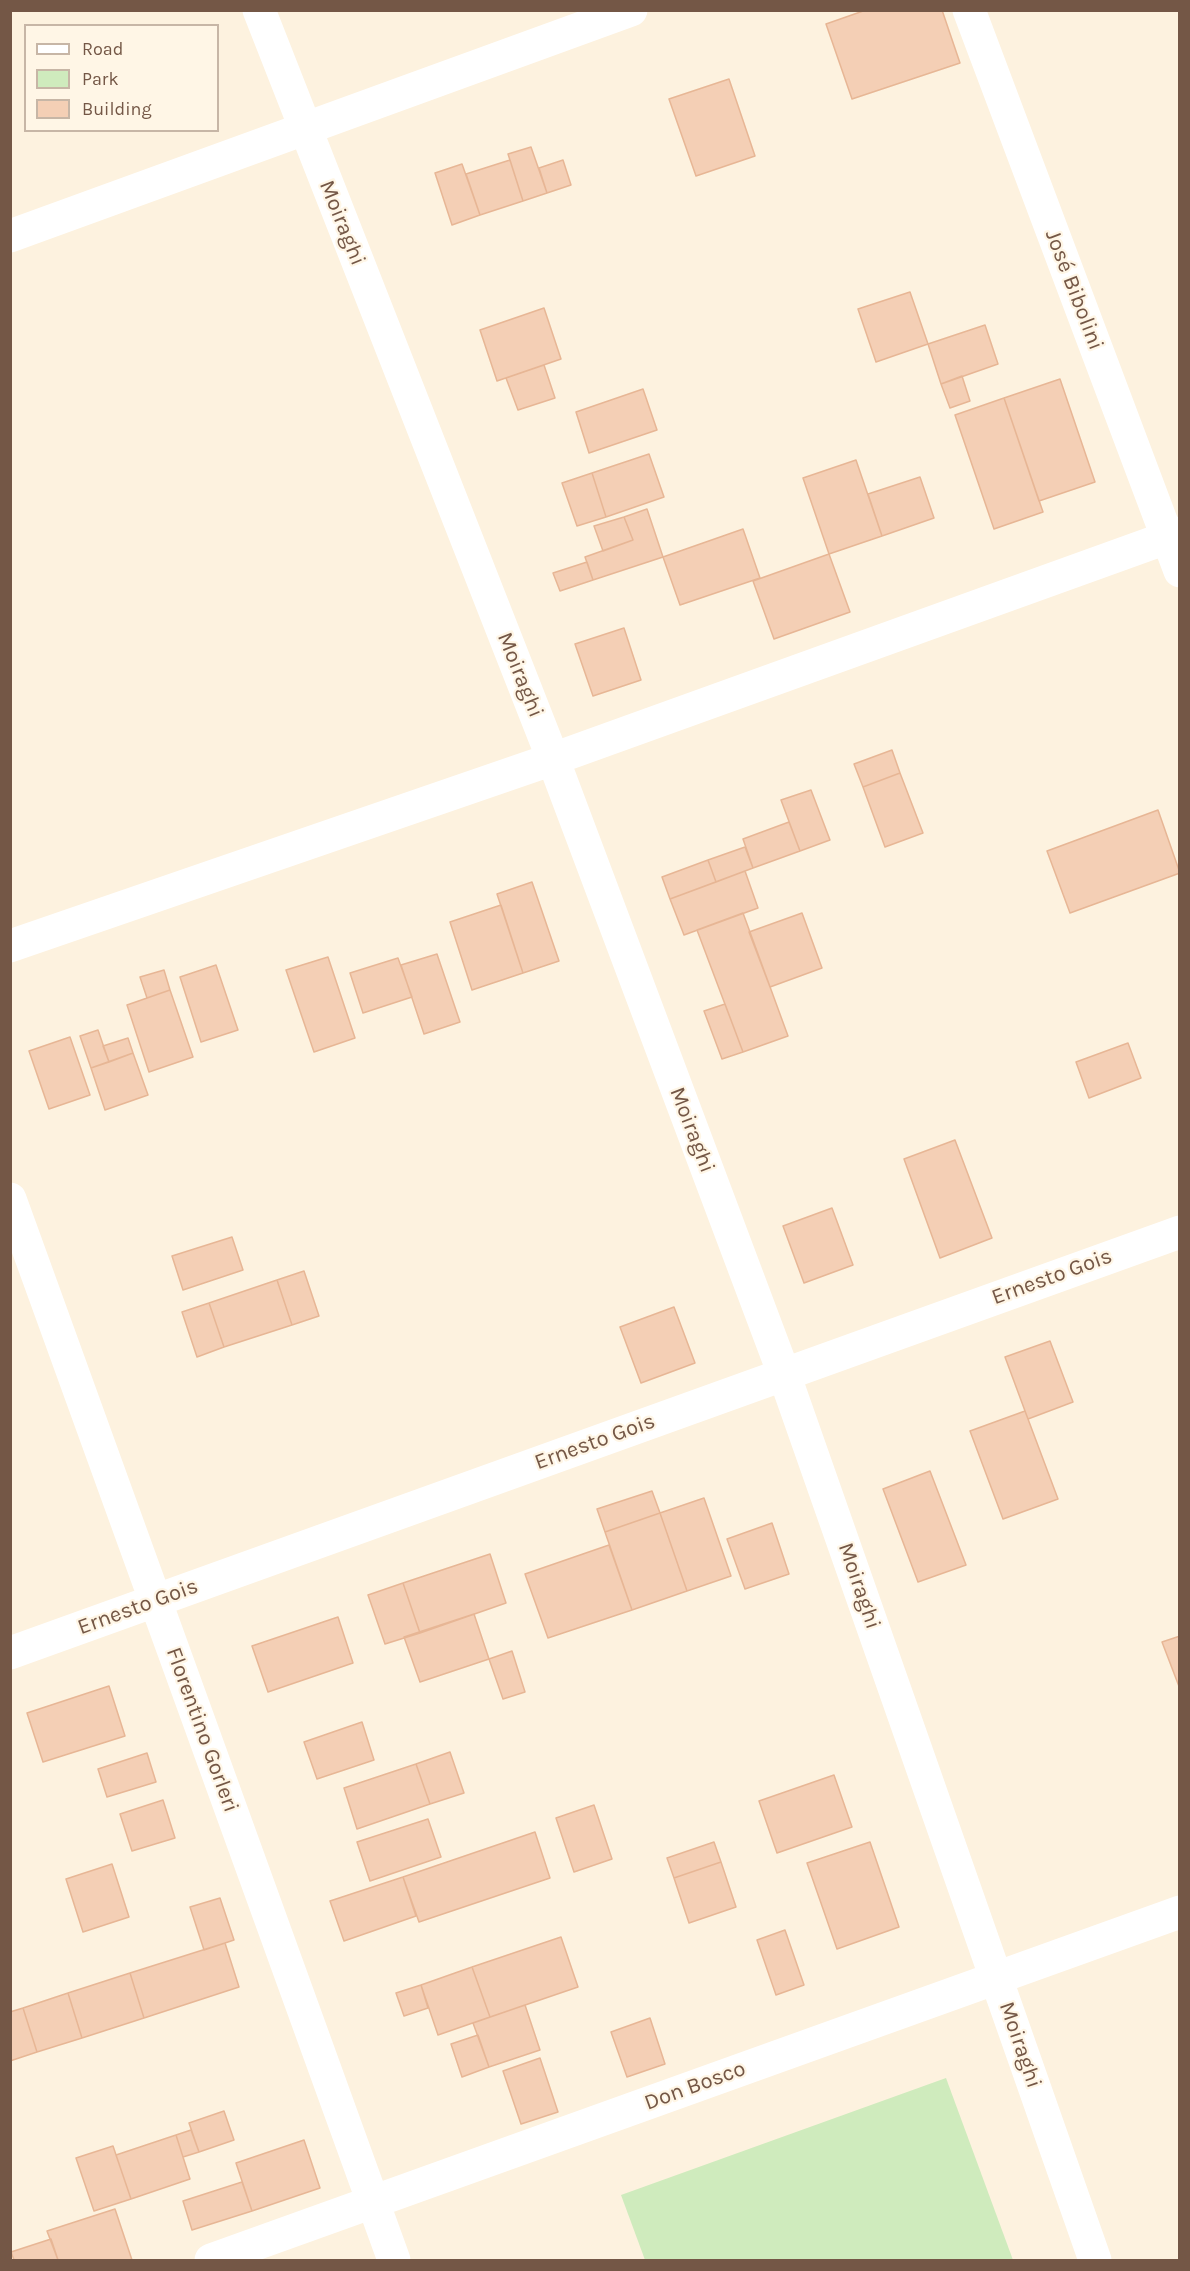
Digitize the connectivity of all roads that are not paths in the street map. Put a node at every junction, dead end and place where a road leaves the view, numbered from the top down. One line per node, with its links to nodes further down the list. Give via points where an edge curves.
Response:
1 (259, 10): 4 (street, Moiraghi)
2 (631, 10): 4 (street)
3 (969, 10): 6 (street, José Bibolini)
4 (304, 128): 5 (street); 8 (street, Moiraghi)
5 (10, 236)
6 (1174, 536): 7 (street, José Bibolini); 8 (street)
7 (1179, 570)
8 (553, 759): 9 (street); 12 (street, Moiraghi)
9 (10, 946)
10 (10, 1199): 13 (street, Florentino Gorleri)
11 (1179, 1232): 12 (street, Ernesto Gois)
12 (784, 1374): 13 (street, Ernesto Gois); 16 (street, Moiraghi)
13 (155, 1600): 14 (street, Ernesto Gois); 17 (street, Florentino Gorleri)
14 (10, 1653)
15 (1179, 1912): 16 (street, Don Bosco)
16 (997, 1978): 17 (street, Don Bosco); 20 (street, Moiraghi)
17 (372, 2203): 18 (street, Don Bosco); 19 (street, Florentino Gorleri)
18 (212, 2260)
19 (394, 2260)
20 (1095, 2260)

